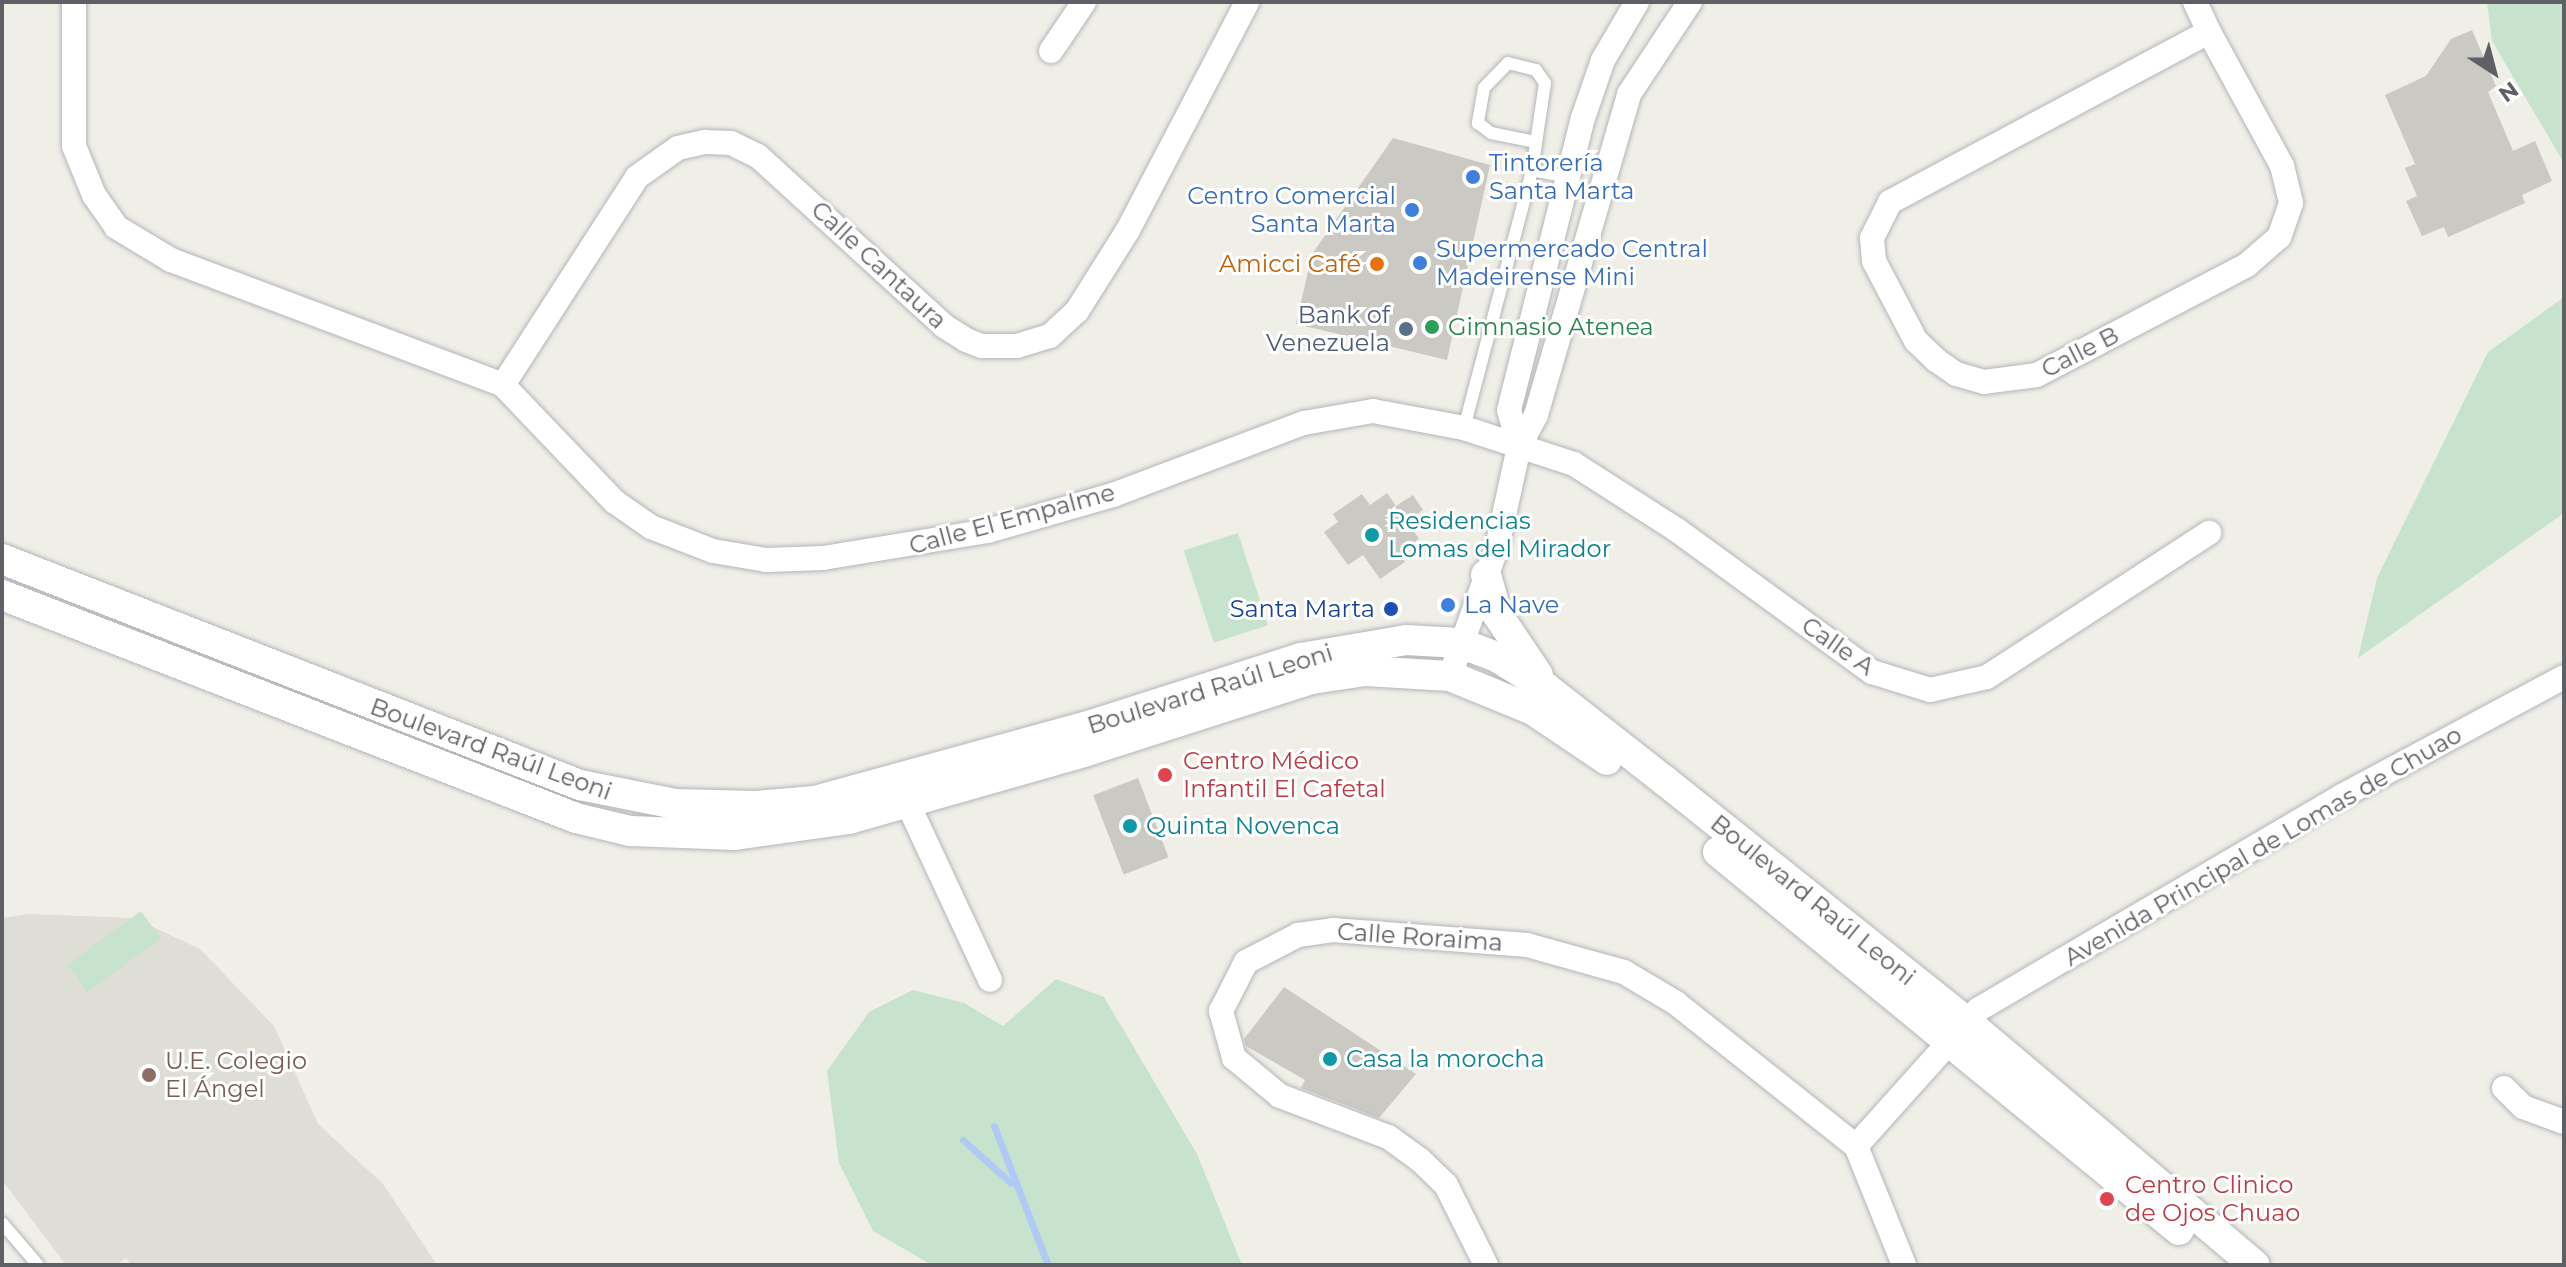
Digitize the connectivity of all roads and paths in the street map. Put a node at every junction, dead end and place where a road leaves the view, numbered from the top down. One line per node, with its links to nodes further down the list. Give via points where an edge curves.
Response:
1 (74, 2): 12 (street, via 74,146 94,195 116,227 171,260)
2 (1084, 2): 8 (street)
3 (1247, 2): 12 (street, Calle Cantaura, via 1128,230 1077,311 1050,336 1017,346 982,346 966,340 944,326 758,156 731,143 705,142 678,148 637,177)
4 (1637, 2): 11 (street, via 1603,60)
5 (1690, 2): 14 (street, via 1629,94 1536,415)
6 (2195, 2): 7 (street, Calle B)
7 (2209, 32): 7 (street, Calle B, via 1890,202 1872,238 1874,261 1916,341 1936,360 1956,374 1984,382 2037,375 2247,265 2279,237 2291,203 2282,166)
8 (1051, 51)
9 (1536, 142): 9 (lane, via 1545,83 1536,70 1508,63 1484,88 1478,123 1491,133); 10 (lane)
10 (1532, 170): 11 (lane); 13 (lane)
11 (1568, 177): 14 (street, via 1509,410)
12 (503, 385): 13 (street, Calle El Empalme, via 584,473 651,527 713,551 766,560 904,548 988,531 1113,495 1339,414 1373,411)
13 (1464, 428): 14 (street, Calle El Empalme)
14 (1519, 447): 15 (street, Calle A, via 1574,464 1677,530 1872,672 1930,690 1987,677); 17 (street)
15 (2209, 533)
16 (2, 559): 19 (street, Boulevard Raúl Leoni, via 580,785 675,804 815,801 1088,726 1301,658 1394,641)
17 (1486, 575): 19 (street); 22 (street, via 1507,633)
18 (2, 595): 23 (street, Boulevard Raúl Leoni, via 576,818 630,831 735,835 837,821)
19 (1460, 643): 20 (street); 22 (street, Boulevard Raúl Leoni, via 1497,657)
20 (1450, 676): 23 (street, Boulevard Raúl Leoni, via 1365,671 1312,679); 25 (street, Boulevard Raúl Leoni, via 1533,710 1587,745)
21 (2564, 677): 25 (street, Avenida Principal de Lomas de Chuao, via 2342,796 1979,1009)
22 (1545, 687): 25 (street, Boulevard Raúl Leoni)
23 (908, 804): 24 (street)
24 (990, 980)
25 (1959, 1033): 28 (street, Avenida Principal de Lomas de Chuao); 33 (street, Boulevard Raúl Leoni); 34 (street, Boulevard Raúl Leoni)
26 (2504, 1088): 27 (street, via 2523,1107)
27 (2564, 1122)
28 (1856, 1146): 31 (street, Calle Roraima, via 1676,1003 1624,972 1578,955 1442,935 1333,930 1298,935 1246,962 1228,987 1221,1011 1234,1058 1280,1096 1388,1137 1420,1160 1446,1185); 32 (street, Calle Roraima)
29 (2, 1223): 30 (lane)
30 (38, 1265)
31 (1486, 1265)
32 (1904, 1265)
33 (2222, 1265)
34 (2254, 1265)

